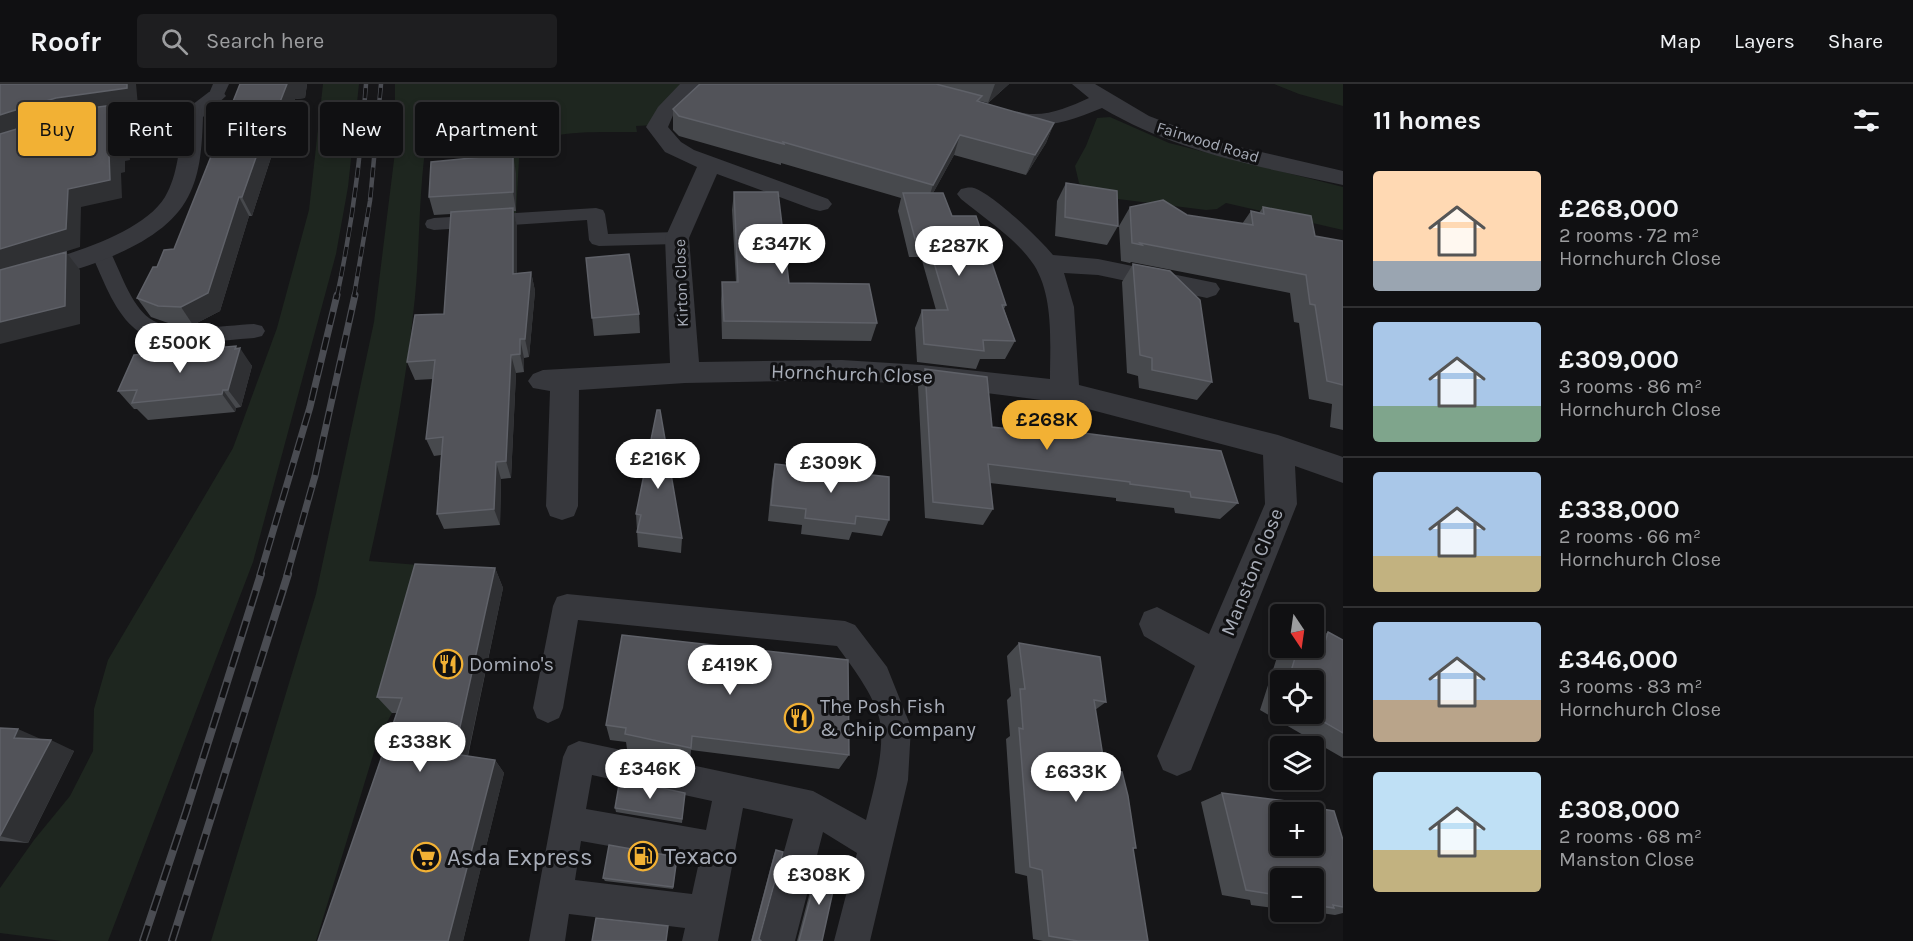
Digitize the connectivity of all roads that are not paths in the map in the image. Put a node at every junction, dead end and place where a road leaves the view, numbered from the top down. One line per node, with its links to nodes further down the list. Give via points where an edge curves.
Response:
1 (692, 84): 8 (street, via 665,111 657,127 665,143)
2 (1082, 84): 4 (street, Fairwood Road)
3 (218, 90): 6 (street)
4 (1103, 100): 5 (street, via 1049,121 1020,121); 9 (street, Fairwood Road, via 1186,139)
5 (988, 112)
6 (194, 114)
7 (187, 156): 14 (street, via 175,200 158,219)
8 (710, 164): 11 (street); 13 (street, Kirton Close)
9 (1343, 178)
10 (969, 194): 15 (street, via 1024,238)
11 (820, 204)
12 (434, 224): 13 (lane, via 596,214 599,240)
13 (677, 238): 19 (street, Kirton Close)
14 (100, 251): 16 (street); 18 (lane, via 126,303 142,325 174,335)
15 (1046, 263): 17 (street, via 1098,267); 20 (street, via 1062,313)
16 (0, 282)
17 (1207, 289)
18 (254, 331)
19 (686, 373): 20 (street, Hornchurch Close, via 842,370); 23 (street, Hornchurch Close, via 554,381)
20 (1065, 392): 21 (street, Hornchurch Close)
21 (1278, 447): 22 (street, Hornchurch Close); 25 (street, Manston Close, via 1281,504)
22 (1343, 470)
23 (562, 506)
24 (1157, 624): 25 (street, Manston Close)
25 (1217, 659): 27 (street, Manston Close)
26 (548, 708): 31 (lane, via 567,606 845,634 877,677 896,727 892,780)
27 (1177, 756)
28 (731, 789): 29 (lane); 30 (lane, via 579,757); 32 (lane)
29 (813, 807): 31 (lane); 36 (lane)
30 (567, 822): 32 (lane); 33 (lane)
31 (875, 845): 37 (lane)
32 (719, 849): 34 (lane)
33 (555, 895): 34 (lane); 35 (lane)
34 (703, 927)
35 (547, 941)
36 (777, 941)
37 (852, 941)

